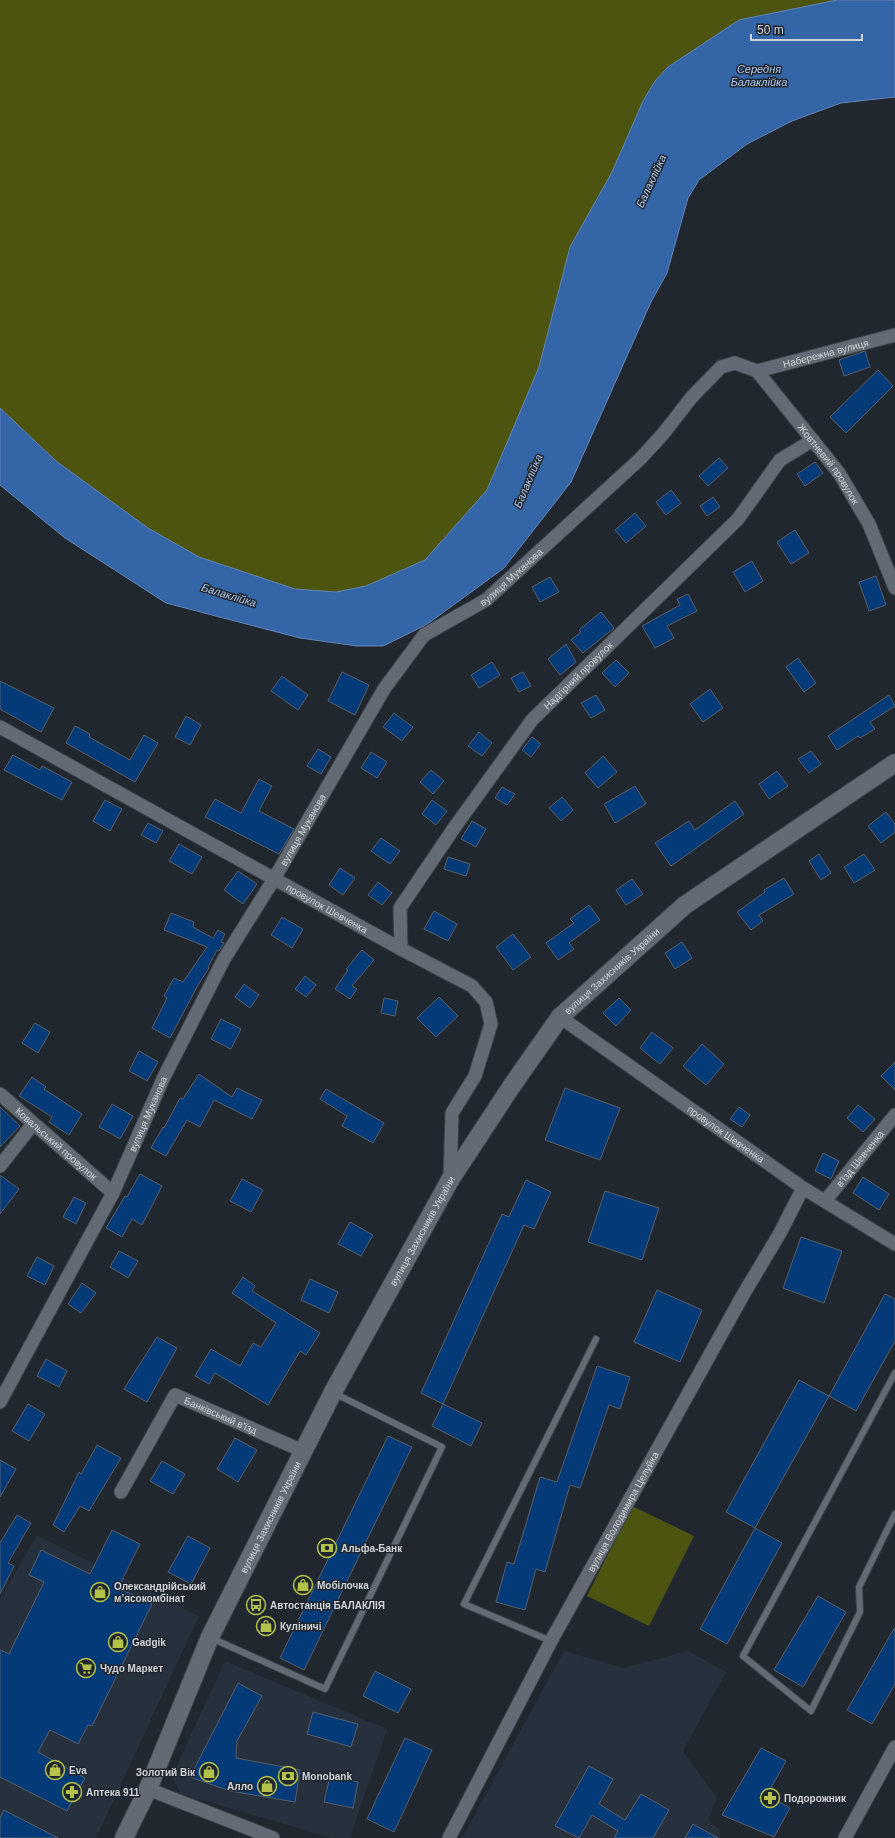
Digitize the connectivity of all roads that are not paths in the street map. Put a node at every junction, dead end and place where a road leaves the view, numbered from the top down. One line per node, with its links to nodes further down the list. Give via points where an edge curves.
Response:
1 (895, 335): 2 (street, Набережна вулиця)
2 (757, 371): 3 (street, Жовтневий провулок); 7 (street, вулиця Муканова, via 735,363 721,367 640,459 486,600 424,635 384,689)
3 (813, 440): 4 (street, Жовтневий провулок, via 839,473 869,524); 8 (street, Надгірний провулок, via 780,460 738,520 532,720 400,908)
4 (895, 588)
5 (0, 727): 7 (street, провулок Шевченка)
6 (895, 763): 9 (street, вулиця Захисників України, via 685,905)
7 (274, 879): 8 (street, провулок Шевченка); 16 (street, вулиця Муканова, via 224,959 163,1079)
8 (401, 949): 14 (street, провулок Шевченка, via 472,986 486,1002 491,1024 475,1076 452,1113)
9 (560, 1017): 14 (street, вулиця Захисників України); 15 (street, провулок Шевченка)
10 (0, 1094): 12 (street, Ковальський провулок)
11 (895, 1115): 17 (street, в'їзд Шевченка)
12 (33, 1124): 13 (street); 16 (street, Ковальський провулок)
13 (0, 1166)
14 (450, 1180): 21 (street, вулиця Захисників України)
15 (803, 1188): 17 (street, провулок Шевченка); 27 (street, вулиця Володимира Целуйка)
16 (113, 1193): 22 (street, вулиця Муканова)
17 (825, 1201): 18 (street, провулок Шевченка)
18 (895, 1244)
19 (596, 1339): 27 (lane, via 464,1604)
20 (895, 1373): 25 (lane, via 743,1656 811,1711 860,1612 859,1587)
21 (333, 1392): 23 (street, вулиця Захисників України); 26 (lane, via 442,1447 325,1689)
22 (0, 1402)
23 (303, 1451): 24 (street, Банківський в'їзд, via 175,1396); 26 (street, вулиця Захисників України)
24 (121, 1492)
25 (895, 1514)
26 (210, 1637): 29 (street, вулиця Захисників України)
27 (552, 1641): 32 (street, вулиця Володимира Целуйка)
28 (895, 1747): 33 (street)
29 (148, 1789): 30 (street, вулиця Захисників України); 31 (street)
30 (124, 1838)
31 (273, 1838)
32 (449, 1838)
33 (845, 1838)

